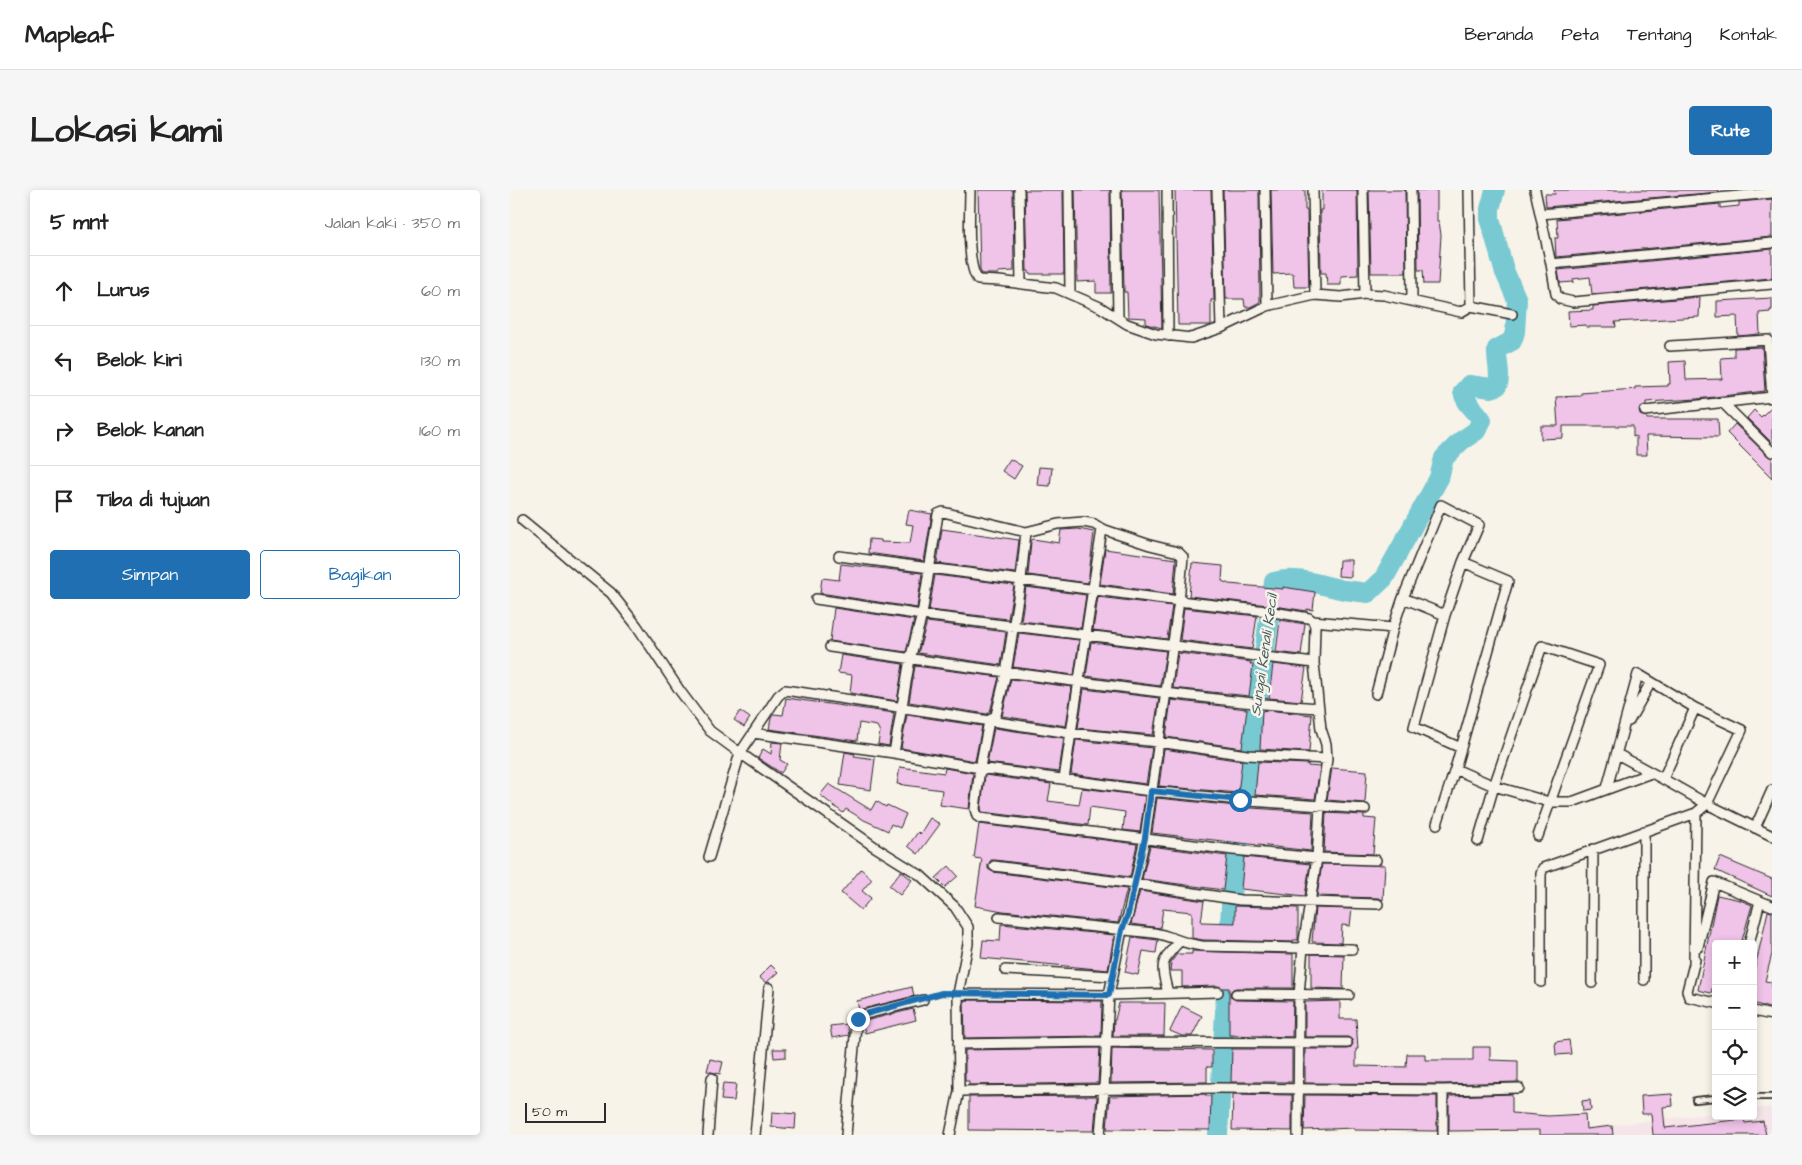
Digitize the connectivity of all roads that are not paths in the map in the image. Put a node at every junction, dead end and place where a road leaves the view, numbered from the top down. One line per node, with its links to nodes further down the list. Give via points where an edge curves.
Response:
1 (970, 190): 17 (street, via 971,258 975,275 978,280)
2 (1019, 190): 17 (street)
3 (1069, 190): 19 (street)
4 (1116, 190): 26 (street)
5 (1167, 190): 28 (street)
6 (1217, 190): 27 (street)
7 (1264, 190): 23 (street)
8 (1313, 190): 21 (street)
9 (1363, 190): 20 (street)
10 (1411, 190): 22 (street)
11 (1469, 190): 24 (street)
12 (1535, 190): 14 (street)
13 (1772, 193): 14 (street)
14 (1541, 214): 16 (street)
15 (1772, 242): 16 (street)
16 (1551, 264): 18 (street, via 1556,294 1560,299 1572,302)
17 (1021, 283): 19 (street, via 1056,288)
18 (1772, 284)
19 (1070, 294): 26 (street)
20 (1365, 294): 21 (street, via 1341,297); 22 (street)
21 (1315, 295): 23 (street)
22 (1412, 300): 24 (street, via 1461,312)
23 (1267, 306): 27 (street)
24 (1471, 306): 25 (street)
25 (1512, 314)
26 (1118, 318): 28 (street, via 1127,324)
27 (1221, 328): 28 (street, via 1191,338)
28 (1168, 336)
29 (1670, 346): 30 (street, via 1768,340)
30 (1772, 398): 31 (street)
31 (1724, 404): 32 (street); 33 (street)
32 (1645, 411)
33 (1772, 452)
34 (522, 520): 69 (street, via 611,593 710,731)
35 (1102, 529): 36 (street, via 1094,524 1074,522); 41 (street); 44 (street, via 1178,552 1183,557)
36 (1026, 532): 39 (street, via 939,513); 40 (street)
37 (839, 556): 39 (street)
38 (1463, 562): 42 (street, via 1479,526 1441,505); 46 (street); 68 (street, via 1508,581)
39 (930, 568): 40 (street); 45 (street)
40 (1021, 579): 41 (street); 48 (street)
41 (1092, 589): 44 (street); 50 (street)
42 (1403, 598): 46 (street); 49 (street)
43 (816, 599): 45 (street)
44 (1179, 601): 47 (street, via 1270,611); 51 (street)
45 (922, 615): 48 (street); 53 (street)
46 (1444, 615): 68 (street, via 1414,727)
47 (1314, 621): 49 (street); 54 (street)
48 (1014, 626): 50 (street); 55 (street)
49 (1393, 628): 59 (street)
50 (1085, 635): 51 (street); 56 (street)
51 (1172, 645): 54 (street); 58 (street)
52 (830, 647): 53 (street)
53 (910, 659): 55 (street); 60 (street)
54 (1314, 663): 61 (street)
55 (1006, 673): 56 (street); 63 (street, via 996,714)
56 (1077, 682): 58 (street); 66 (street)
57 (1651, 682): 62 (street); 64 (street); 64 (street, via 1638,674)
58 (1165, 693): 61 (street); 67 (street)
59 (1376, 694)
60 (902, 708): 63 (street); 65 (street, via 785,690); 70 (street)
61 (1319, 708): 72 (street)
62 (1695, 708): 77 (street); 83 (street, via 1742,730)
63 (989, 721): 66 (street); 73 (street)
64 (1623, 732): 71 (street)
65 (753, 733): 69 (street); 70 (street)
66 (1070, 733): 67 (street); 76 (street)
67 (1158, 742): 72 (street, via 1250,755); 81 (street)
68 (1461, 748): 74 (street)
69 (740, 753): 95 (street); 119 (street, via 920,874 955,907 968,927 968,944)
70 (894, 754): 73 (street)
71 (1617, 754): 75 (street); 79 (street)
72 (1327, 759): 84 (street)
73 (980, 768): 76 (street); 92 (street, via 975,809 980,818)
74 (1455, 769): 78 (street); 87 (street)
75 (1651, 773): 77 (street); 79 (street)
76 (1064, 778): 81 (street)
77 (1662, 779): 83 (street)
78 (1494, 786): 82 (street); 82 (street, via 1542,646 1599,666); 93 (street)
79 (1607, 788): 82 (street, via 1572,802)
80 (1772, 790): 88 (street)
81 (1151, 791): 84 (street); 92 (street)
82 (1549, 802): 90 (street)
83 (1707, 804): 86 (street); 88 (street)
84 (1320, 807): 85 (street); 96 (street)
85 (1365, 809)
86 (1696, 813): 89 (street); 110 (street)
87 (1437, 824)
88 (1755, 828): 91 (street)
89 (1644, 831): 94 (street); 113 (street)
90 (1538, 836)
91 (1772, 836)
92 (1145, 838): 96 (street); 99 (street)
93 (1478, 841)
94 (1593, 849): 114 (street, via 1543,868); 115 (street)
95 (709, 857)
96 (1317, 858): 97 (street); 100 (street)
97 (1376, 860)
98 (994, 866): 99 (street)
99 (1135, 884): 100 (street, via 1240,900); 105 (street)
100 (1310, 901): 102 (street); 108 (street)
101 (1760, 901): 103 (street); 106 (street); 110 (street, via 1714,882)
102 (1378, 904)
103 (1772, 906)
104 (999, 917): 105 (street)
105 (1122, 930): 107 (street, via 1165,935); 112 (street)
106 (1750, 940)
107 (1179, 942): 108 (street, via 1202,946); 118 (street, via 1162,964)
108 (1303, 947): 109 (street); 122 (street)
109 (1352, 949)
110 (1694, 965): 125 (street, via 1688,997)
111 (1005, 970): 112 (street)
112 (1112, 976): 121 (street)
113 (1644, 980)
114 (1541, 982)
115 (1592, 983)
116 (768, 988): 143 (street)
117 (1218, 992): 118 (street)
118 (1168, 993): 121 (street)
119 (958, 994): 121 (street); 131 (street)
120 (1236, 994): 122 (street)
121 (1109, 995): 128 (street)
122 (1299, 995): 123 (street); 129 (street)
123 (1349, 995)
124 (923, 1000): 144 (street, via 862,1015 858,1019)
125 (1712, 1002)
126 (1757, 1012): 127 (street)
127 (1772, 1015)
128 (1105, 1042): 129 (street); 131 (street); 135 (street)
129 (1299, 1043): 130 (street); 133 (street)
130 (1347, 1043)
131 (958, 1044): 137 (street)
132 (712, 1078): 142 (street)
133 (1298, 1088): 135 (street); 136 (street); 147 (street)
134 (1519, 1088): 136 (street)
135 (1104, 1089): 137 (street); 146 (street)
136 (1443, 1090): 148 (street)
137 (959, 1091): 145 (street)
138 (1757, 1097): 139 (lane)
139 (1772, 1097)
140 (1712, 1098): 141 (lane)
141 (1694, 1100)
142 (708, 1135)
143 (755, 1135)
144 (846, 1135)
145 (950, 1135)
146 (1100, 1135)
147 (1298, 1135)
148 (1444, 1135)

